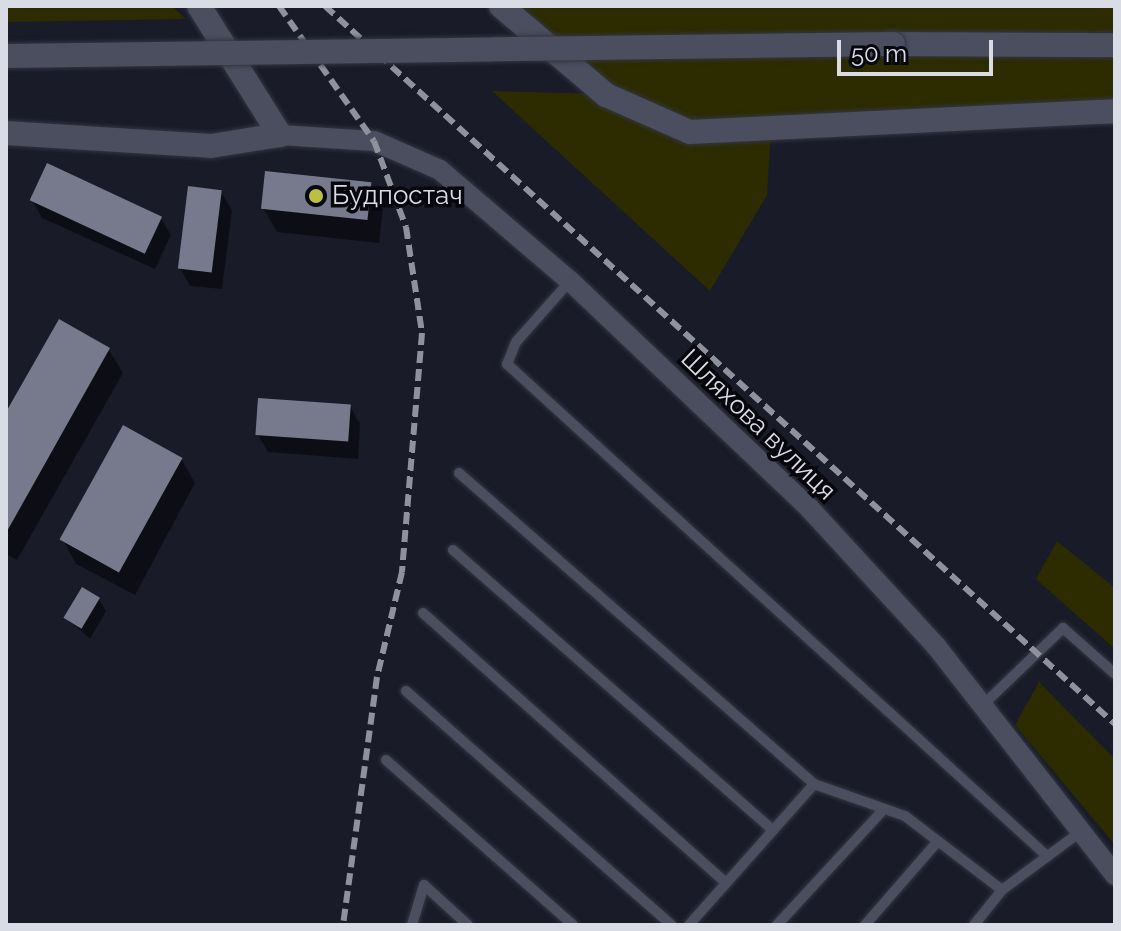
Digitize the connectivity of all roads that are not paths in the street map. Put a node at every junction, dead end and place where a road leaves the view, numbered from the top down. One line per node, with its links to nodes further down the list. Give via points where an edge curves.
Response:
1 (199, 6): 9 (street)
2 (501, 6): 4 (street)
3 (525, 6): 4 (street)
4 (537, 36): 7 (street, via 606,95 690,132)
5 (1115, 45): 6 (street, bridge)
6 (6, 56)
7 (1115, 111)
8 (6, 133): 9 (street, via 211,146)
9 (280, 135): 10 (street, Шляхова вулиця, via 374,141 440,170)
10 (570, 281): 16 (street, Шляхова вулиця, via 810,509); 23 (lane, via 516,342 507,364)
11 (459, 473): 18 (lane)
12 (453, 550): 20 (lane)
13 (423, 613): 25 (lane)
14 (1115, 674): 16 (lane, via 1063,628)
15 (406, 691): 30 (lane)
16 (983, 705): 21 (street, Шляхова вулиця)
17 (386, 760): 29 (lane)
18 (814, 784): 19 (lane); 20 (lane)
19 (884, 809): 22 (lane); 32 (lane)
20 (773, 830): 25 (lane)
21 (1080, 832): 23 (lane); 24 (street, Шляхова вулиця)
22 (938, 841): 26 (lane); 33 (lane)
23 (1047, 856): 26 (lane)
24 (1115, 875)
25 (726, 883): 31 (lane)
26 (1002, 890): 34 (lane)
27 (412, 925): 28 (lane, via 424,885)
28 (468, 925)
29 (573, 925)
30 (671, 925)
31 (689, 925)
32 (777, 925)
33 (865, 925)
34 (974, 925)

